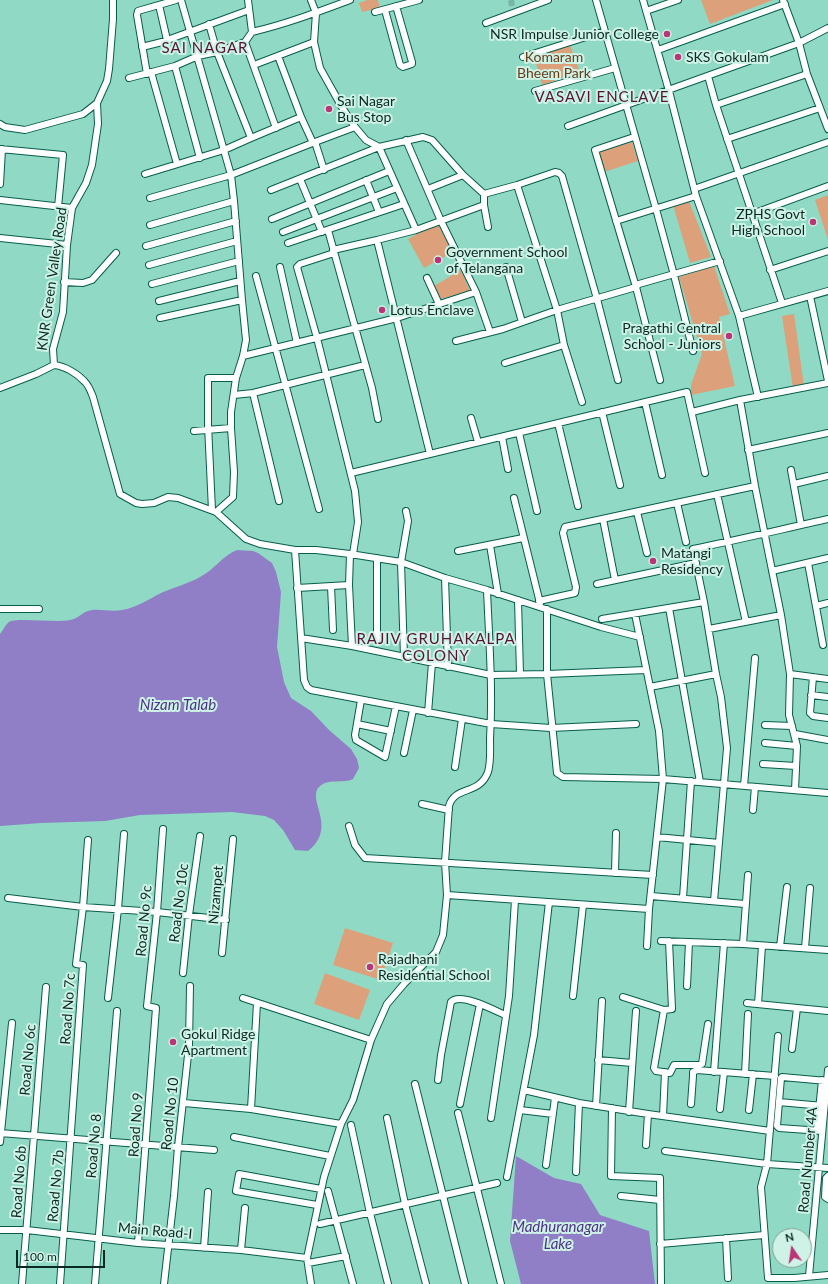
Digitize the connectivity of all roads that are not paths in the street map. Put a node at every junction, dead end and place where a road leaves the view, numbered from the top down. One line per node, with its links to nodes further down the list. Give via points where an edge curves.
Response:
1 (113, 0): 49 (street, KNR Green Valley Road, via 109,69 107,81)
2 (146, 0): 17 (street)
3 (172, 0): 14 (street)
4 (181, 0): 27 (street)
5 (248, 0): 18 (street)
6 (311, 0): 22 (street)
7 (350, 0): 22 (street)
8 (419, 0): 15 (street)
9 (548, 0): 23 (street)
10 (596, 0): 28 (street)
11 (643, 0): 20 (street)
12 (678, 0): 20 (street)
13 (784, 2): 33 (street); 35 (street)
14 (159, 5): 17 (street); 30 (street)
15 (396, 6): 19 (street); 19 (street, via 412,62 408,66 401,67 399,63)
16 (512, 6): 23 (street)
17 (147, 8): 34 (street, via 138,11 137,15)
18 (249, 10): 25 (street); 29 (street)
19 (385, 10): 21 (street)
20 (646, 11): 35 (street)
21 (375, 12)
22 (316, 13): 29 (street); 32 (street)
23 (515, 13): 24 (street)
24 (486, 23)
25 (209, 24): 27 (street); 36 (street)
26 (828, 28): 33 (street)
27 (190, 31): 30 (street); 37 (street)
28 (605, 31): 39 (street); 42 (street)
29 (252, 32): 31 (street)
30 (167, 40): 34 (street)
31 (245, 42): 36 (street); 40 (street)
32 (314, 42): 38 (street); 56 (street, via 320,68)
33 (799, 43): 44 (street); 45 (street)
34 (142, 47): 43 (street)
35 (658, 50): 48 (street)
36 (217, 52): 37 (street); 60 (street)
37 (198, 56): 41 (street); 67 (street)
38 (278, 56): 40 (street); 53 (street)
39 (523, 57)
40 (254, 65): 57 (street)
41 (175, 66): 43 (street); 68 (street)
42 (615, 68): 47 (street); 51 (street)
43 (149, 73): 46 (street); 69 (street)
44 (807, 74): 50 (street); 52 (street)
45 (708, 76): 48 (street); 50 (street)
46 (129, 78)
47 (535, 91)
48 (669, 91): 51 (street); 83 (street)
49 (97, 103): 54 (street, via 83,114 25,130); 95 (street, KNR Green Valley Road, via 98,124 92,165 86,183)
50 (716, 105): 61 (street)
51 (626, 106): 55 (street); 59 (street)
52 (820, 108): 58 (street); 61 (street)
53 (301, 117): 57 (street); 64 (street)
54 (0, 124)
55 (568, 126)
56 (355, 127): 64 (street); 65 (street, via 366,140)
57 (276, 128): 60 (street)
58 (828, 128)
59 (634, 137): 96 (street); 103 (street, via 595,150)
60 (251, 138): 67 (street)
61 (727, 139): 72 (street)
62 (406, 140): 65 (street); 75 (street, via 423,137 432,140); 82 (street)
63 (828, 142): 72 (street)
64 (314, 143): 70 (street); 74 (street)
65 (379, 147): 70 (street); 71 (street)
66 (1, 149): 78 (street); 94 (street, via 63,155)
67 (224, 150): 68 (street); 74 (street)
68 (200, 158): 69 (street)
69 (177, 164): 73 (street)
70 (324, 170): 76 (street)
71 (390, 171): 77 (street); 81 (street)
72 (738, 173): 83 (street); 98 (street)
73 (145, 174)
74 (231, 175): 87 (street); 90 (street)
75 (463, 175): 82 (street); 85 (street)
76 (300, 179): 84 (street); 91 (street)
77 (366, 180): 88 (street); 91 (street)
78 (0, 184)
79 (517, 185): 85 (street); 134 (street, via 555,172 562,176); 139 (street)
80 (828, 186): 98 (street)
81 (397, 188): 88 (street); 92 (street)
82 (428, 189): 102 (street)
83 (694, 189): 86 (street)
84 (271, 190)
85 (484, 194): 93 (street)
86 (696, 196): 96 (street); 119 (street)
87 (150, 198)
88 (373, 198): 97 (street); 100 (street)
89 (0, 200): 94 (street)
90 (234, 201): 101 (street); 104 (street)
91 (310, 204): 99 (street); 100 (street)
92 (404, 204): 97 (street); 106 (street)
93 (484, 205): 102 (street); 105 (street)
94 (58, 207): 95 (street)
95 (72, 208): 113 (street, KNR Green Valley Road)
96 (656, 208): 103 (street); 124 (street)
97 (379, 212): 107 (street)
98 (752, 214): 123 (street)
99 (272, 219)
100 (317, 219): 107 (street); 108 (street)
101 (236, 221): 111 (street); 114 (street)
102 (441, 221): 106 (street); 132 (street)
103 (616, 221): 130 (street)
104 (150, 225)
105 (488, 227)
106 (416, 230): 110 (street)
107 (325, 231): 112 (street); 116 (street)
108 (283, 232)
109 (0, 238): 113 (street)
110 (377, 240): 116 (street); 142 (street)
111 (237, 242): 118 (street); 120 (street)
112 (288, 243)
113 (67, 245): 128 (street, KNR Green Valley Road)
114 (146, 246)
115 (828, 251): 123 (street)
116 (334, 252): 144 (street); 146 (street, via 297,267)
117 (116, 253): 128 (street, via 92,280 83,283)
118 (239, 261): 127 (street); 129 (street)
119 (720, 261): 124 (street); 140 (street)
120 (149, 265)
121 (280, 267): 148 (street)
122 (506, 267): 143 (street)
123 (770, 270): 137 (street)
124 (674, 275): 130 (street); 151 (street)
125 (256, 276): 150 (street)
126 (427, 278): 138 (street)
127 (240, 281): 135 (street); 136 (street)
128 (64, 282): 154 (street, KNR Green Valley Road, via 63,312 53,349)
129 (152, 284)
130 (636, 287): 134 (street); 159 (street)
131 (828, 291): 133 (street)
132 (476, 292): 138 (street); 145 (street)
133 (810, 296): 137 (street); 160 (street)
134 (597, 299): 139 (street); 158 (street)
135 (242, 300): 141 (street); 152 (street, via 246,340)
136 (158, 301)
137 (782, 303): 140 (street)
138 (439, 304): 142 (street)
139 (556, 310): 143 (street); 149 (street)
140 (740, 316): 165 (street)
141 (160, 318)
142 (397, 318): 144 (street); 182 (street)
143 (522, 322): 145 (street)
144 (355, 328): 146 (street); 155 (street)
145 (490, 332): 147 (street)
146 (317, 338): 148 (street); 156 (street)
147 (456, 341)
148 (297, 343): 150 (street)
149 (564, 345): 153 (street); 167 (street)
150 (276, 348): 152 (street); 161 (street)
151 (693, 351)
152 (243, 356): 157 (street)
153 (505, 363)
154 (54, 365): 162 (street, KNR Green Valley Road); 198 (street, via 61,366 87,384 93,397 120,494 142,504 168,497 178,498)
155 (365, 365): 156 (street); 172 (street)
156 (326, 374): 161 (street); 185 (street)
157 (236, 378): 164 (street); 175 (street, via 208,378)
158 (618, 380)
159 (660, 380)
160 (828, 382): 165 (street)
161 (285, 384): 163 (street); 197 (street)
162 (0, 388)
163 (253, 393): 164 (street); 194 (street)
164 (234, 395): 174 (street)
165 (758, 397): 166 (street)
166 (740, 400): 170 (street); 181 (street)
167 (582, 402)
168 (646, 402): 169 (street); 170 (street, via 687,392); 187 (street)
169 (602, 412): 173 (street); 190 (street)
170 (692, 412): 186 (street)
171 (471, 418): 180 (street)
172 (378, 419)
173 (558, 423): 177 (street); 196 (street)
174 (231, 428): 175 (street); 198 (street, via 234,497)
175 (208, 429): 176 (street); 198 (street)
176 (194, 431)
177 (519, 432): 179 (street); 200 (street)
178 (828, 434): 181 (street)
179 (502, 437): 180 (street); 183 (street)
180 (478, 442): 182 (street)
181 (748, 450): 191 (street)
182 (430, 454): 185 (street)
183 (508, 469)
184 (791, 470): 189 (street)
185 (351, 473): 213 (street, via 358,522)
186 (705, 473)
187 (662, 475)
188 (828, 476): 189 (street)
189 (794, 484): 204 (street)
190 (620, 485)
191 (755, 486): 192 (street); 205 (street)
192 (717, 494): 195 (street); 208 (street)
193 (514, 498): 206 (street)
194 (279, 501)
195 (678, 503): 201 (street); 207 (street)
196 (578, 506)
197 (319, 509)
198 (214, 511): 210 (street, via 246,539)
199 (406, 511): 216 (street, via 408,521)
200 (537, 511)
201 (637, 512): 202 (street); 212 (street)
202 (603, 519): 221 (street); 231 (street, via 565,527 563,533 576,591)
203 (828, 519): 204 (street)
204 (801, 525): 205 (street)
205 (764, 533): 208 (street); 219 (street)
206 (523, 538): 209 (street); 231 (street)
207 (686, 542)
208 (728, 542): 217 (street, via 693,549); 240 (street)
209 (490, 545): 211 (street); 227 (street)
210 (295, 550): 213 (street); 225 (street)
211 (458, 551)
212 (646, 553)
213 (352, 554): 214 (street); 223 (street)
214 (377, 558): 216 (street); 245 (street)
215 (828, 558): 218 (street)
216 (401, 562): 220 (street); 248 (street)
217 (696, 563): 221 (street); 229 (street)
218 (808, 563): 219 (street); 232 (street)
219 (772, 571): 238 (street)
220 (445, 578): 226 (street); 251 (street)
221 (615, 580): 222 (street)
222 (597, 584)
223 (350, 585): 224 (street); 247 (street)
224 (331, 586): 225 (street); 242 (street)
225 (297, 588): 244 (street)
226 (487, 590): 227 (street); 257 (street)
227 (498, 594): 228 (street)
228 (518, 600): 231 (street); 253 (street)
229 (704, 602): 234 (street); 241 (street)
230 (828, 603): 232 (street)
231 (540, 604): 236 (street)
232 (816, 606): 246 (street)
233 (0, 608): 235 (street)
234 (669, 608): 237 (street); 260 (street)
235 (39, 609)
236 (547, 609): 243 (street); 254 (street)
237 (635, 614): 239 (street); 243 (street)
238 (781, 615): 240 (street); 256 (street)
239 (602, 619)
240 (746, 622): 241 (street)
241 (709, 629): 255 (street)
242 (333, 630)
243 (640, 637): 252 (street)
244 (301, 638): 247 (street); 264 (street, via 304,680 307,687)
245 (377, 638)
246 (823, 645)
247 (352, 646): 248 (street)
248 (404, 657): 250 (street)
249 (755, 658): 289 (street)
250 (432, 663): 251 (street); 267 (street)
251 (448, 666): 257 (street)
252 (646, 670): 254 (street); 261 (street)
253 (520, 674): 254 (street); 257 (street)
254 (547, 674): 275 (street)
255 (716, 674): 260 (street); 288 (street, via 727,748)
256 (790, 674): 258 (street); 274 (street, via 788,707)
257 (491, 675): 271 (street)
258 (813, 677): 259 (street); 262 (street)
259 (828, 679)
260 (683, 681): 261 (street); 287 (street)
261 (650, 687): 285 (street, via 659,731)
262 (811, 695): 263 (street); 268 (street, via 811,715)
263 (828, 697)
264 (362, 700): 265 (street); 270 (street)
265 (396, 706): 266 (street); 276 (street)
266 (413, 710): 267 (street); 281 (street)
267 (428, 713): 269 (street)
268 (828, 718)
269 (462, 719): 271 (street); 284 (street)
270 (357, 724): 276 (street); 276 (street, via 356,740 385,757)
271 (491, 724): 275 (street); 294 (street, via 488,770 485,779 475,788 451,799)
272 (636, 724): 275 (street)
273 (765, 725): 274 (street)
274 (792, 726): 277 (street)
275 (551, 728): 285 (street, via 557,773 563,777)
276 (391, 731)
277 (795, 734): 278 (street); 280 (street)
278 (828, 740)
279 (765, 743): 280 (street)
280 (797, 746): 283 (street)
281 (404, 753)
282 (763, 764): 283 (street)
283 (796, 766): 291 (street)
284 (455, 767)
285 (663, 779): 286 (street); 301 (street)
286 (691, 781): 287 (street); 304 (street)
287 (700, 782): 288 (street)
288 (724, 784): 289 (street); 305 (street)
289 (744, 786): 290 (street)
290 (755, 787): 291 (street); 295 (street)
291 (795, 790): 292 (street)
292 (828, 793)
293 (422, 804): 294 (street)
294 (449, 810): 306 (street)
295 (753, 810)
296 (349, 826): 306 (street, via 364,858)
297 (163, 829): 324 (street, Road No 9c)
298 (616, 832): 307 (street)
299 (124, 834): 322 (street)
300 (200, 836): 325 (street, Road No 10c)
301 (657, 838): 304 (street); 308 (street)
302 (233, 839): 326 (street, Nizampet)
303 (88, 840): 321 (street, Road No 7c)
304 (687, 840): 305 (street); 315 (street)
305 (718, 843): 317 (street)
306 (445, 862): 307 (street); 312 (street)
307 (615, 873): 308 (street)
308 (653, 875): 313 (street)
309 (748, 875): 319 (street)
310 (787, 887): 334 (street)
311 (810, 888): 335 (street)
312 (447, 895): 316 (street); 362 (street, via 443,935 436,952 387,1004)
313 (651, 896): 315 (street); 323 (street)
314 (8, 898): 321 (street)
315 (683, 898): 317 (street)
316 (515, 900): 318 (street); 358 (street, via 509,996)
317 (714, 901): 319 (street)
318 (549, 902): 320 (street); 376 (street, via 534,1034)
319 (745, 904): 331 (street)
320 (582, 905): 323 (street); 342 (street)
321 (83, 907): 322 (street); 404 (street, Road No 7c, via 76,964 83,965)
322 (118, 909): 324 (street); 343 (street)
323 (649, 909): 332 (street)
324 (157, 912): 325 (street); 351 (street, Road No 9c, via 147,1006)
325 (189, 915): 326 (street); 338 (street, Road No 10c)
326 (226, 920): 337 (street, Nizampet)
327 (661, 941): 328 (street)
328 (669, 941): 329 (street); 353 (street, via 672,1009)
329 (689, 942): 330 (street); 340 (street)
330 (724, 943): 331 (street); 368 (street)
331 (743, 944): 333 (street)
332 (646, 946)
333 (762, 946): 334 (street); 350 (street)
334 (780, 947): 335 (street)
335 (805, 948): 336 (street)
336 (828, 950)
337 (222, 954)
338 (183, 973)
339 (190, 986): 379 (street, Road No 10, via 189,1046)
340 (686, 986)
341 (46, 987): 402 (street, Road No 6c)
342 (573, 996)
343 (108, 998)
344 (243, 998): 347 (street)
345 (623, 998): 353 (street)
346 (602, 1001): 364 (street)
347 (257, 1003): 362 (street); 385 (street)
348 (747, 1003): 350 (street)
349 (480, 1004): 358 (street); 373 (street, via 456,999 451,1002); 381 (street)
350 (758, 1004): 352 (street)
351 (156, 1008): 407 (street, Road No 9)
352 (797, 1008): 356 (street); 363 (street)
353 (664, 1010): 367 (street, via 654,1068 656,1071)
354 (117, 1011): 406 (street, Road No 8)
355 (636, 1011): 365 (street)
356 (828, 1011)
357 (748, 1014): 370 (street)
358 (505, 1015): 396 (street)
359 (12, 1024): 401 (street)
360 (708, 1024): 367 (street, via 702,1064 674,1065 670,1073)
361 (778, 1036): 372 (street)
362 (371, 1040): 397 (street, via 353,1100)
363 (792, 1049)
364 (598, 1060): 365 (street); 383 (street)
365 (632, 1063): 390 (street)
366 (828, 1070): 374 (street, Road Number 4A)
367 (665, 1072): 394 (street)
368 (714, 1072): 369 (street); 382 (street, via 693,1072)
369 (724, 1072): 370 (street); 387 (street)
370 (745, 1074): 371 (street)
371 (753, 1074): 372 (street); 389 (street)
372 (775, 1076): 400 (street)
373 (438, 1080)
374 (824, 1081): 378 (street, via 782,1077); 384 (street, Road Number 4A)
375 (415, 1084): 425 (street)
376 (524, 1090): 377 (street); 388 (street)
377 (555, 1098): 380 (street); 392 (street)
378 (779, 1102): 384 (street); 399 (street, via 779,1128)
379 (184, 1103): 385 (street); 409 (street, Road No 10)
380 (579, 1103): 383 (street); 417 (street)
381 (460, 1104)
382 (691, 1104)
383 (596, 1106): 386 (street)
384 (822, 1106): 399 (street, Road Number 4A)
385 (252, 1108): 397 (street)
386 (612, 1108): 390 (street); 427 (street, via 611,1176 660,1178)
387 (720, 1109)
388 (520, 1110): 392 (street); 419 (street)
389 (749, 1110)
390 (630, 1112): 393 (street)
391 (458, 1113): 421 (street)
392 (553, 1114): 414 (street)
393 (648, 1114): 394 (street); 408 (street)
394 (663, 1116): 400 (street)
395 (387, 1118): 429 (street)
396 (490, 1118)
397 (341, 1124): 412 (street)
398 (351, 1125): 432 (street)
399 (820, 1130): 415 (street, Road Number 4A)
400 (770, 1131): 413 (street)
401 (0, 1133): 402 (street); 405 (street)
402 (34, 1135): 404 (street); 436 (street, Road No 6b)
403 (234, 1138): 412 (street)
404 (72, 1139): 406 (street); 437 (street, Road No 7b)
405 (0, 1142)
406 (107, 1142): 407 (street); 439 (street, Road No 8)
407 (147, 1144): 409 (street); 441 (street, Road No 9)
408 (646, 1145)
409 (178, 1147): 410 (street); 442 (street, Road No 10)
410 (214, 1150)
411 (665, 1151): 413 (street)
412 (330, 1156): 422 (street)
413 (767, 1164): 415 (street); 438 (street, via 761,1187)
414 (546, 1165)
415 (819, 1168): 416 (street); 449 (street, Road Number 4A)
416 (828, 1168)
417 (576, 1172)
418 (828, 1176): 428 (street, via 825,1197)
419 (507, 1177)
420 (497, 1183): 421 (street)
421 (476, 1187): 425 (street); 461 (street)
422 (321, 1189): 430 (street); 430 (street, via 239,1174 236,1191)
423 (328, 1191): 433 (street)
424 (208, 1192): 444 (street)
425 (443, 1195): 429 (street); 460 (street)
426 (620, 1196): 427 (street)
427 (660, 1200): 443 (street)
428 (828, 1200)
429 (405, 1204): 432 (street); 459 (street)
430 (317, 1205): 447 (street)
431 (245, 1208): 445 (street)
432 (370, 1212): 433 (street); 458 (street)
433 (337, 1221): 434 (street); 446 (street)
434 (320, 1224)
435 (0, 1230): 436 (street, Main Road-I)
436 (28, 1230): 437 (street, Main Road-I); 452 (street, Road No 6b)
437 (64, 1234): 439 (street, Main Road-I); 453 (street, Road No 7b)
438 (764, 1235): 440 (street); 451 (street, via 768,1278)
439 (99, 1238): 441 (street, Main Road-I); 454 (street, Road No 8)
440 (726, 1238): 443 (street); 450 (street)
441 (138, 1243): 442 (street, Main Road-I)
442 (168, 1244): 444 (street, Main Road-I); 455 (street, Road No 10)
443 (660, 1244): 462 (street)
444 (204, 1248): 445 (street, Main Road-I)
445 (241, 1250): 447 (street, Main Road-I)
446 (346, 1256): 447 (street, Main Road-I); 457 (street)
447 (308, 1261): 456 (street)
448 (828, 1275): 449 (street)
449 (810, 1276): 451 (street)
450 (728, 1278)
451 (794, 1281)
452 (22, 1284)
453 (60, 1284)
454 (95, 1284)
455 (164, 1284)
456 (310, 1284)
457 (353, 1284)
458 (388, 1284)
459 (426, 1284)
460 (465, 1284)
461 (501, 1284)
462 (661, 1284)

